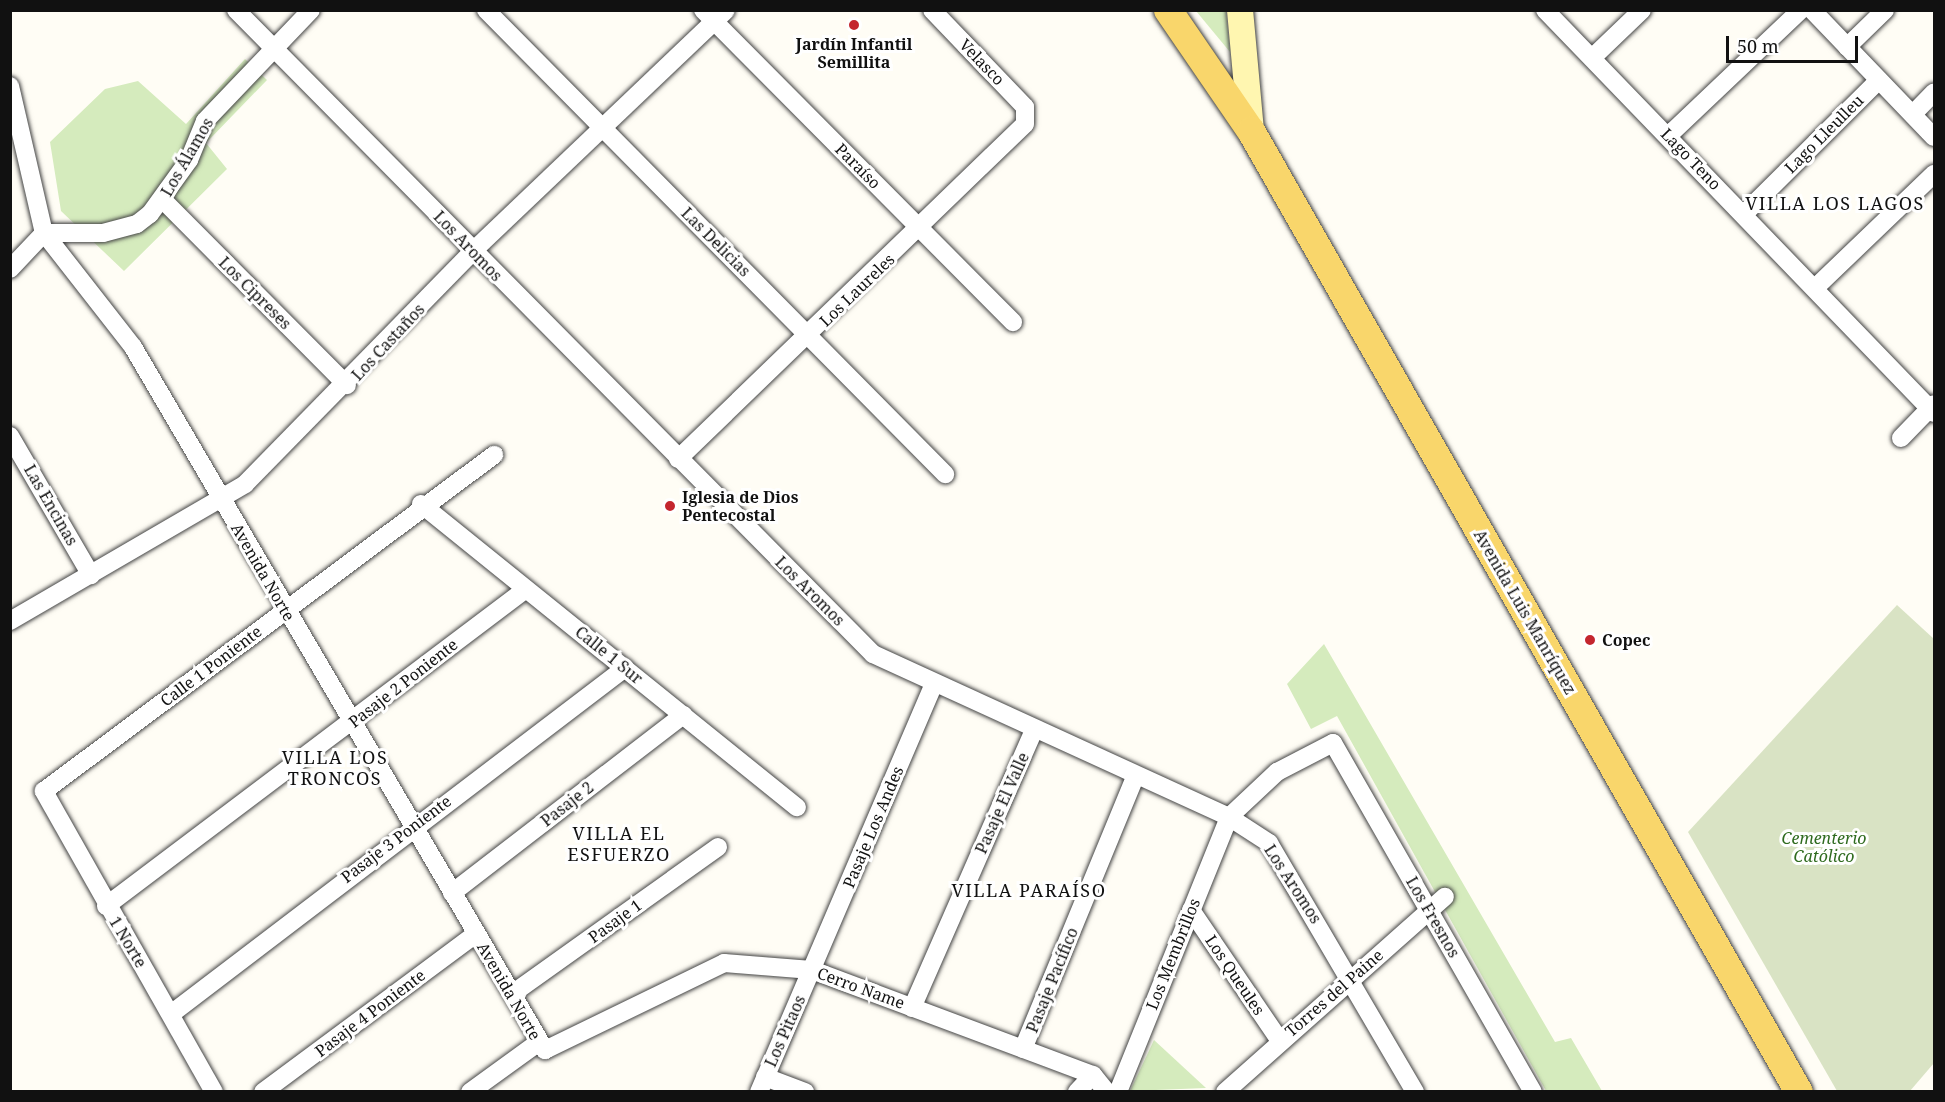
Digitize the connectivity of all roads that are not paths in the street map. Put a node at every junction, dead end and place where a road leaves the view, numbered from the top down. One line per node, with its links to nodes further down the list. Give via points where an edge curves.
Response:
1 (236, 10): 13 (street, Los Aromos)
2 (311, 10): 13 (street, Los Álamos)
3 (486, 10): 21 (street, Las Delicias)
4 (932, 10): 20 (street, Velasco)
5 (1168, 10): 22 (main road, Avenida Luis Manríquez)
6 (1240, 10): 22 (main road)
7 (1545, 10): 15 (street, Lago Teno)
8 (1642, 10): 15 (street)
9 (1801, 10): 23 (street)
10 (1812, 10): 14 (street)
11 (1885, 10): 14 (street)
12 (715, 14): 21 (street, Los Castaños); 28 (street, Paraíso)
13 (273, 45): 26 (street, Los Álamos, via 205,121); 30 (street, Los Aromos)
14 (1847, 47): 16 (street)
15 (1592, 58): 23 (street, Lago Teno)
16 (1879, 80): 19 (street); 27 (street, Lago Lleulleu)
17 (10, 86): 29 (street, Avenida Norte)
18 (1935, 92): 19 (street)
19 (1913, 114): 24 (street)
20 (1028, 115): 28 (street, Los Laureles, via 1022,128)
21 (604, 129): 30 (street, Los Castaños); 34 (street, Las Delicias)
22 (1251, 131): 85 (main road, Avenida Luis Manríquez)
23 (1668, 136): 27 (street, Lago Teno)
24 (1935, 137)
25 (1935, 174): 32 (street)
26 (163, 200): 29 (street, Los Álamos, via 137,224 122,230); 35 (street, Los Cipreses)
27 (1744, 214): 32 (street, Lago Teno)
28 (920, 229): 33 (street, Paraíso); 34 (street, Los Laureles)
29 (44, 233): 31 (street); 42 (street, Avenida Norte, via 133,347)
30 (473, 251): 35 (street, Los Castaños); 40 (street, Los Aromos)
31 (10, 269)
32 (1815, 288): 36 (street, Lago Teno)
33 (1013, 322)
34 (809, 336): 40 (street, Los Laureles); 41 (street, Las Delicias)
35 (347, 385): 42 (street, Los Castaños)
36 (1933, 409): 38 (street)
37 (10, 436): 44 (street, Las Encinas)
38 (1901, 438)
39 (494, 454): 43 (street, Calle 1 Poniente)
40 (678, 459): 49 (street, Los Aromos, via 873,654)
41 (945, 474)
42 (222, 500): 44 (street, Los Castaños); 46 (street, Avenida Norte)
43 (421, 504): 45 (street, Calle 1 Sur); 46 (street, Calle 1 Poniente)
44 (91, 575): 47 (street, Los Castaños)
45 (526, 589): 48 (street, Calle 1 Sur); 51 (street, Pasaje 2 Poniente)
46 (286, 610): 51 (street, Avenida Norte); 54 (street, Calle 1 Poniente)
47 (10, 621)
48 (625, 668): 50 (street, Calle 1 Sur); 57 (street, Pasaje 3 Poniente)
49 (934, 684): 52 (street, Los Aromos); 65 (street, Pasaje Los Andes)
50 (683, 715): 55 (street, Calle 1 Sur); 59 (street, Pasaje 2)
51 (352, 723): 57 (street, Avenida Norte); 61 (street, Pasaje 2 Poniente)
52 (1034, 730): 53 (street, Los Aromos); 68 (street, Pasaje El Valle)
53 (1135, 777): 56 (street, Los Aromos); 72 (street, Pasaje Pacífico)
54 (44, 792): 61 (street, 1 Norte)
55 (797, 807)
56 (1229, 817): 62 (street, Los Membrillos); 63 (street, Los Fresnos, via 1277,772 1333,742); 66 (street, Los Aromos, via 1275,851)
57 (412, 826): 59 (street, Avenida Norte); 69 (street, Pasaje 3 Poniente)
58 (717, 847): 67 (street, Pasaje 1)
59 (452, 893): 64 (street, Avenida Norte)
60 (1445, 897): 63 (street, Torres del Paine)
61 (106, 906): 69 (street, 1 Norte)
62 (1191, 910): 70 (street, Los Queules); 81 (street, Los Membrillos)
63 (1430, 911): 66 (street, Torres del Paine); 84 (street, Los Fresnos)
64 (476, 934): 67 (street, Avenida Norte); 76 (street, Pasaje 4 Poniente)
65 (812, 970): 68 (street, Cerro Name); 71 (street, Cerro Name, via 715,965); 74 (street, Los Pitaos)
66 (1352, 977): 70 (street, Torres del Paine); 83 (street, Los Aromos)
67 (512, 994): 71 (street, Avenida Norte)
68 (912, 1008): 72 (street, Cerro Name)
69 (171, 1014): 75 (street, 1 Norte)
70 (1280, 1041): 82 (street, Torres del Paine)
71 (542, 1046): 77 (street, Cerro Name)
72 (1023, 1050): 73 (street, Cerro Name)
73 (1093, 1076): 79 (street); 80 (street, Cerro Name)
74 (762, 1084): 78 (street)
75 (214, 1092)
76 (264, 1092)
77 (470, 1092)
78 (805, 1092)
79 (1077, 1092)
80 (1107, 1092)
81 (1118, 1092)
82 (1226, 1092)
83 (1415, 1092)
84 (1533, 1092)
85 (1799, 1092)

